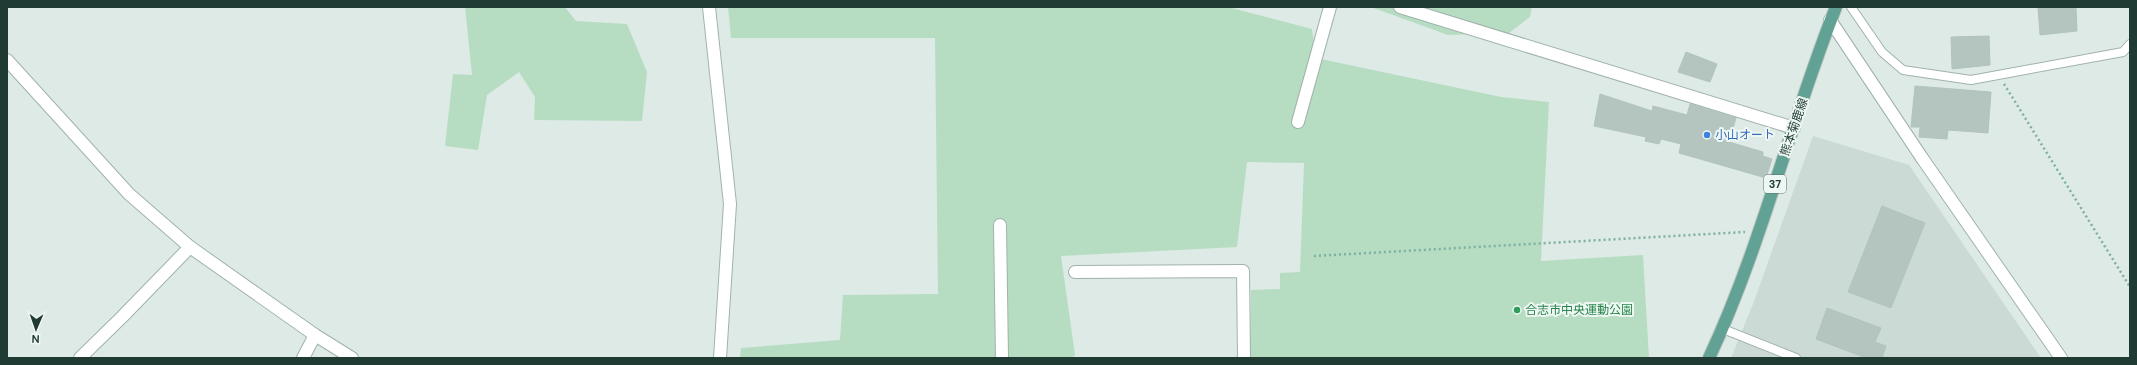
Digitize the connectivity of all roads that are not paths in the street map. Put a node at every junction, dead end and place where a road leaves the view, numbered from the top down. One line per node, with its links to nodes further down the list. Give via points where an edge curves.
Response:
1 (709, 7): 19 (street, via 730,204)
2 (1330, 7): 9 (street)
3 (1400, 7): 10 (street)
4 (1836, 7): 6 (main road, 熊本菊鹿線 / 37)
5 (1851, 7): 7 (lane, via 1882,52 1903,70 1971,80 2124,52)
6 (1830, 20): 10 (main road, 熊本菊鹿線 / 37); 24 (street)
7 (2130, 44)
8 (7, 60): 12 (street, via 129,194)
9 (1298, 122)
10 (1794, 128): 14 (main road, 熊本菊鹿線 / 37)
11 (1000, 225): 20 (street)
12 (190, 247): 15 (street); 16 (street)
13 (1075, 272): 21 (street, via 1243,271)
14 (1722, 329): 22 (main road, 熊本菊鹿線 / 37); 23 (lane)
15 (315, 335): 17 (street); 18 (street)
16 (80, 358)
17 (303, 358)
18 (352, 358)
19 (720, 358)
20 (1002, 358)
21 (1244, 358)
22 (1709, 358)
23 (1796, 358)
24 (2061, 358)

